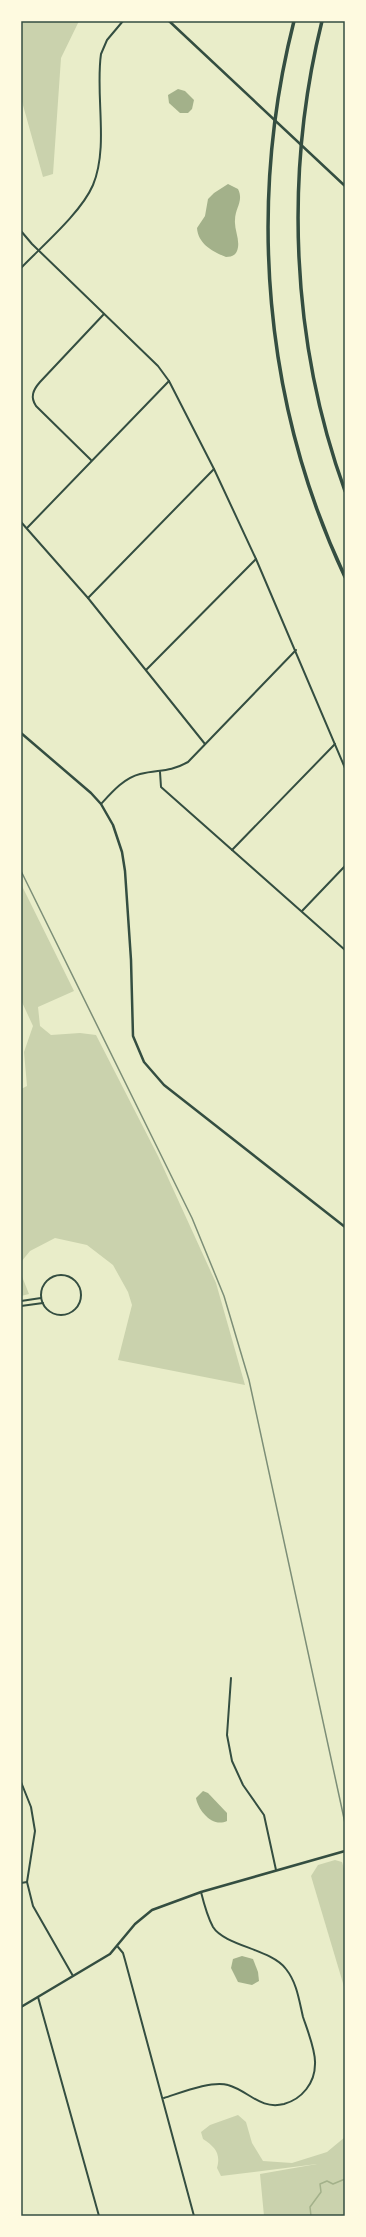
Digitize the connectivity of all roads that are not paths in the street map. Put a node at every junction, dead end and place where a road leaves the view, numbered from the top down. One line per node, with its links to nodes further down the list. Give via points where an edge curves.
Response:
1 (123, 21): 7 (street, via 107,40 101,54 100,159 93,185 82,203)
2 (169, 21): 5 (street)
3 (294, 21): 17 (highway, via 279,91 270,154 267,230 271,300 281,373 296,443 316,505)
4 (322, 21): 13 (highway, via 311,72 302,138 298,211 300,273 314,379)
5 (345, 186)
6 (21, 231): 7 (street)
7 (38, 250): 8 (street); 9 (street)
8 (21, 268)
9 (104, 314): 10 (street, via 158,366); 11 (street, via 40,382 32,397 36,406)
10 (169, 381): 11 (street); 12 (street)
11 (92, 460): 15 (street)
12 (214, 469): 16 (street); 18 (street)
13 (345, 491)
14 (21, 522): 15 (street)
15 (27, 528): 18 (street)
16 (256, 559): 19 (street); 20 (street)
17 (345, 577)
18 (88, 598): 20 (street)
19 (296, 650): 22 (street); 23 (street)
20 (146, 670): 22 (street)
21 (21, 732): 26 (street)
22 (205, 744): 25 (street, via 188,762 178,768)
23 (335, 744): 24 (street); 27 (street)
24 (345, 768)
25 (160, 772): 26 (street, via 140,774 128,779); 27 (street, via 161,787)
26 (101, 804): 31 (street, via 114,825 123,859 132,964 132,1029 144,1062 164,1085)
27 (232, 850): 29 (street)
28 (345, 866): 29 (street)
29 (302, 911): 30 (street)
30 (345, 950)
31 (345, 1227)
32 (41, 1298): 33 (street); 34 (street); 34 (street, via 42,1288 46,1282 58,1275 70,1277 81,1292 75,1310 63,1315 50,1312)
33 (21, 1301)
34 (42, 1303): 35 (street)
35 (21, 1306)
36 (230, 1678): 39 (street, via 227,1735 232,1761 243,1784 264,1815)
37 (21, 1782): 40 (street, via 31,1807 35,1831)
38 (345, 1851): 39 (street)
39 (276, 1870): 42 (street)
40 (27, 1882): 41 (street); 44 (street, via 32,1906)
41 (21, 1883)
42 (201, 1892): 43 (street, via 146,1914); 47 (street, via 214,1928 226,1937 277,1960 294,1980 316,2063 313,2077 305,2091 295,2100 283,2104 270,2106 255,2101 228,2085 216,2084)
43 (118, 1947): 44 (street); 47 (street, via 123,1954)
44 (73, 1976): 45 (street)
45 (38, 1997): 46 (street); 48 (street)
46 (21, 2007)
47 (164, 2098): 49 (street)
48 (99, 2216)
49 (194, 2216)

